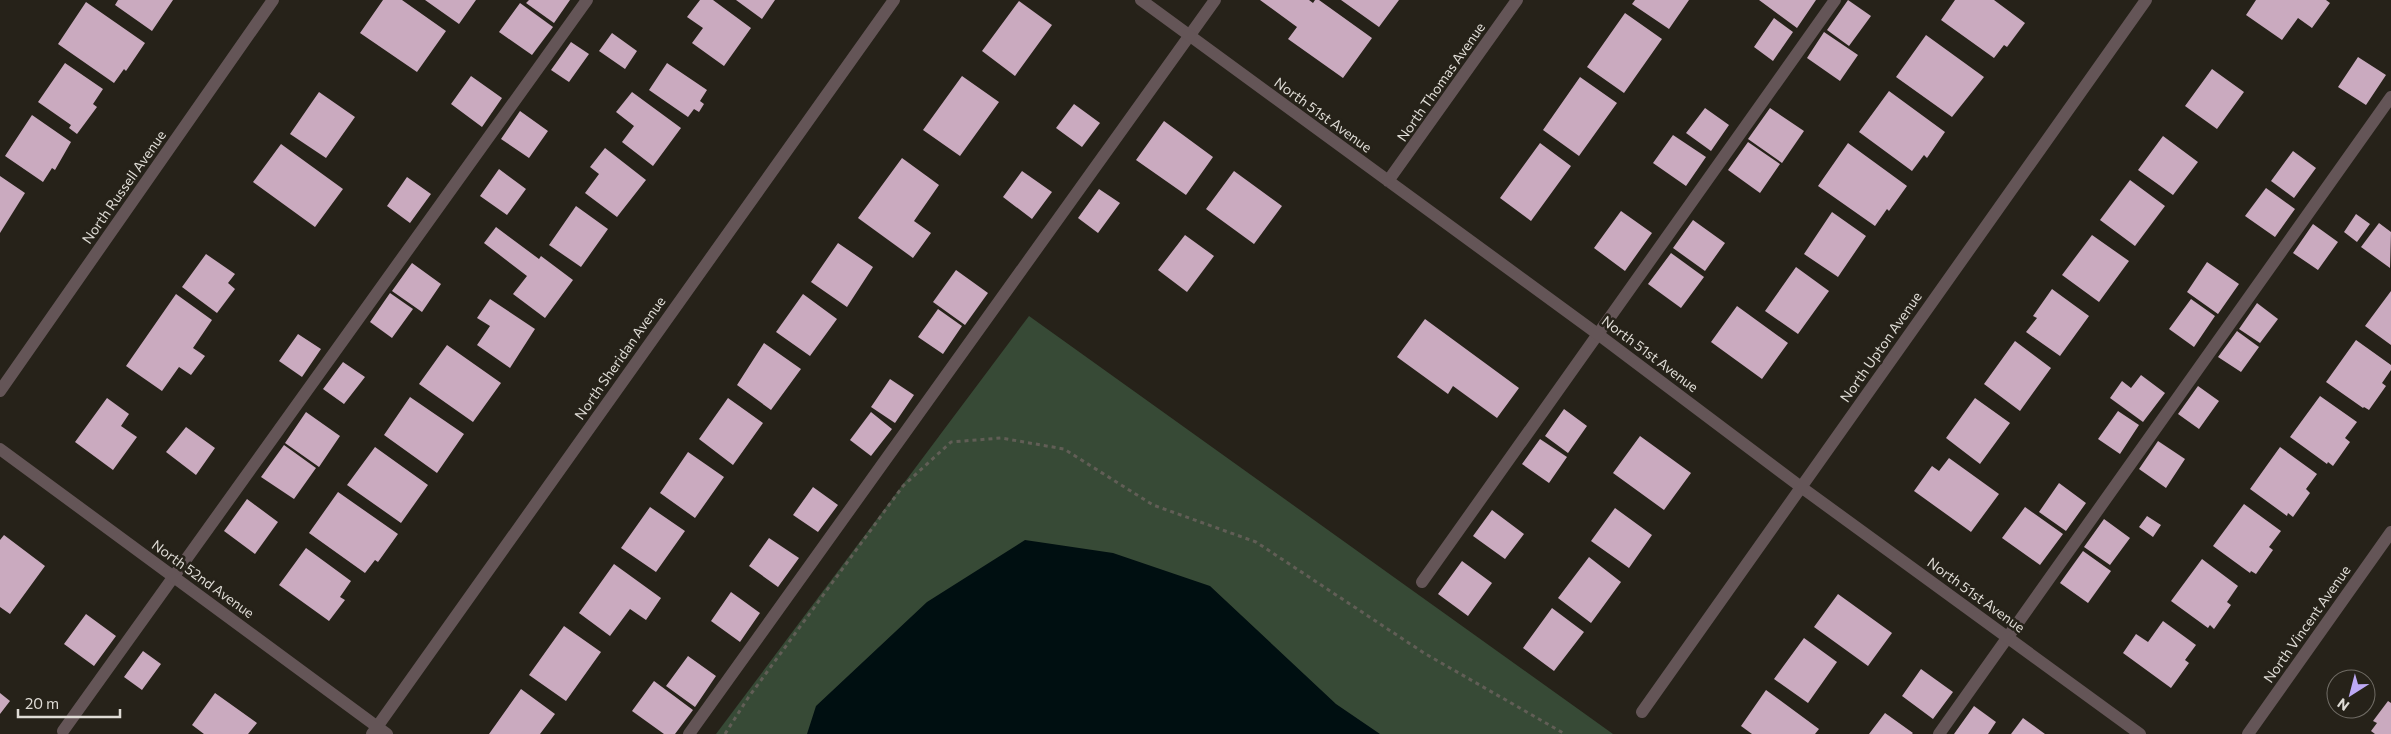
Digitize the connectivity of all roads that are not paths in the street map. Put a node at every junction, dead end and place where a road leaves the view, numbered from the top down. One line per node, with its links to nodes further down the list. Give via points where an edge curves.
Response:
1 (273, 0): 13 (street, North Russell Avenue)
2 (587, 0): 17 (street)
3 (894, 0): 22 (street, North Sheridan Avenue)
4 (1140, 0): 9 (street, North 51st Avenue)
5 (1215, 0): 9 (street)
6 (1517, 0): 11 (street, North Thomas Avenue)
7 (1835, 0): 12 (street)
8 (2146, 0): 15 (street, North Upton Avenue)
9 (1189, 36): 11 (street, North 51st Avenue); 23 (street)
10 (2391, 98): 19 (street)
11 (1388, 181): 12 (street, North 51st Avenue)
12 (1599, 335): 15 (street, North 51st Avenue); 18 (street)
13 (0, 391)
14 (0, 450): 17 (street, North 52nd Avenue)
15 (1801, 487): 19 (street, North 51st Avenue); 20 (street, North Upton Avenue)
16 (2391, 532): 26 (street, North Vincent Avenue)
17 (175, 577): 21 (street); 22 (street, North 52nd Avenue)
18 (1422, 582)
19 (2010, 638): 24 (street); 25 (street, North 51st Avenue)
20 (1642, 712)
21 (63, 731)
22 (378, 732)
23 (689, 734)
24 (1939, 734)
25 (2140, 734)
26 (2248, 734)

